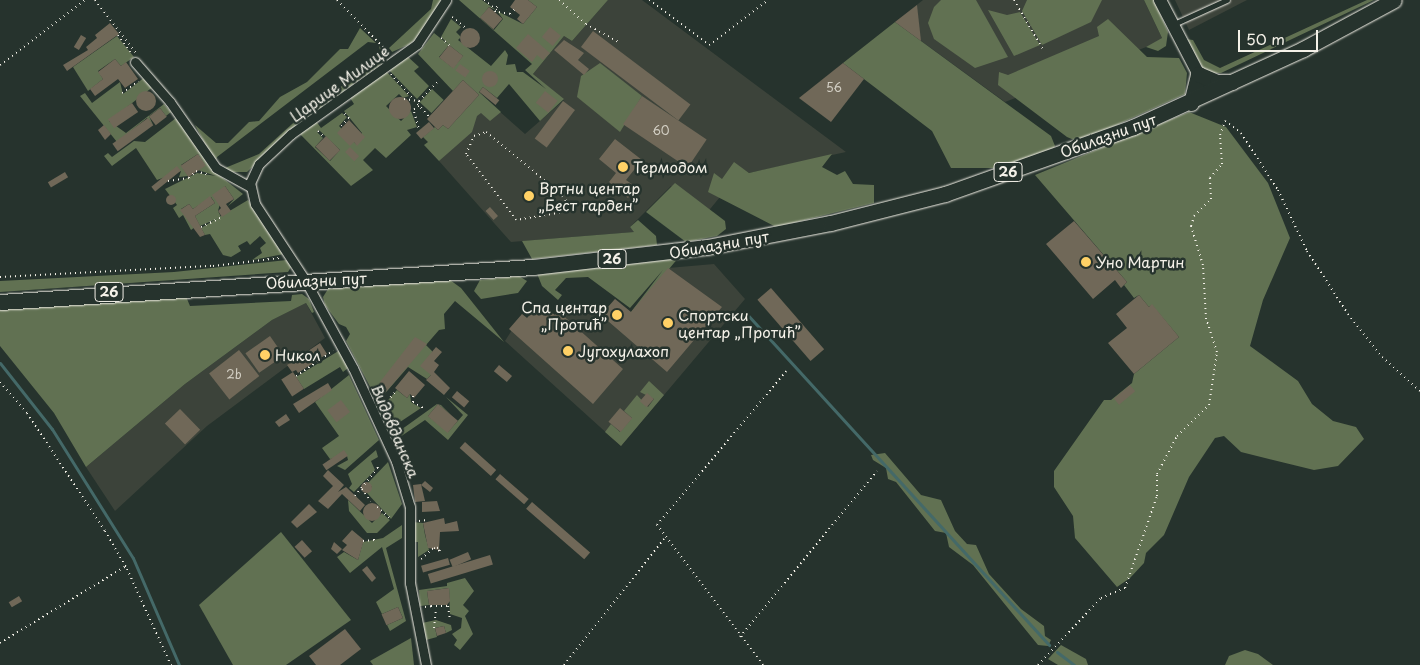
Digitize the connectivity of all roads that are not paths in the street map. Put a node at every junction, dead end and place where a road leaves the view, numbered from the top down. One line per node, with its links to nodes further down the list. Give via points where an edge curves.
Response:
1 (446, 0): 11 (street, Царице Милице, via 428,31 270,152 253,173)
2 (1160, 0): 5 (street)
3 (1227, 0): 5 (lane)
4 (1394, 0): 8 (main road, Обилазни пут / 26)
5 (1173, 25): 7 (street)
6 (135, 59): 11 (street, via 216,168)
7 (1198, 74): 8 (main road, via 1216,82); 9 (street); 10 (main road)
8 (1234, 82): 9 (main road, Обилазни пут / 26)
9 (1209, 94): 10 (main road, Обилазни пут / 26)
10 (1191, 103): 12 (main road, Обилазни пут / 26, via 945,194 761,238 656,255 533,267)
11 (250, 187): 12 (street, via 254,204)
12 (305, 280): 13 (main road, Обилазни пут / 26); 14 (street, Видовданска, via 361,384 406,491 410,507 410,583)
13 (0, 302)
14 (426, 665)

